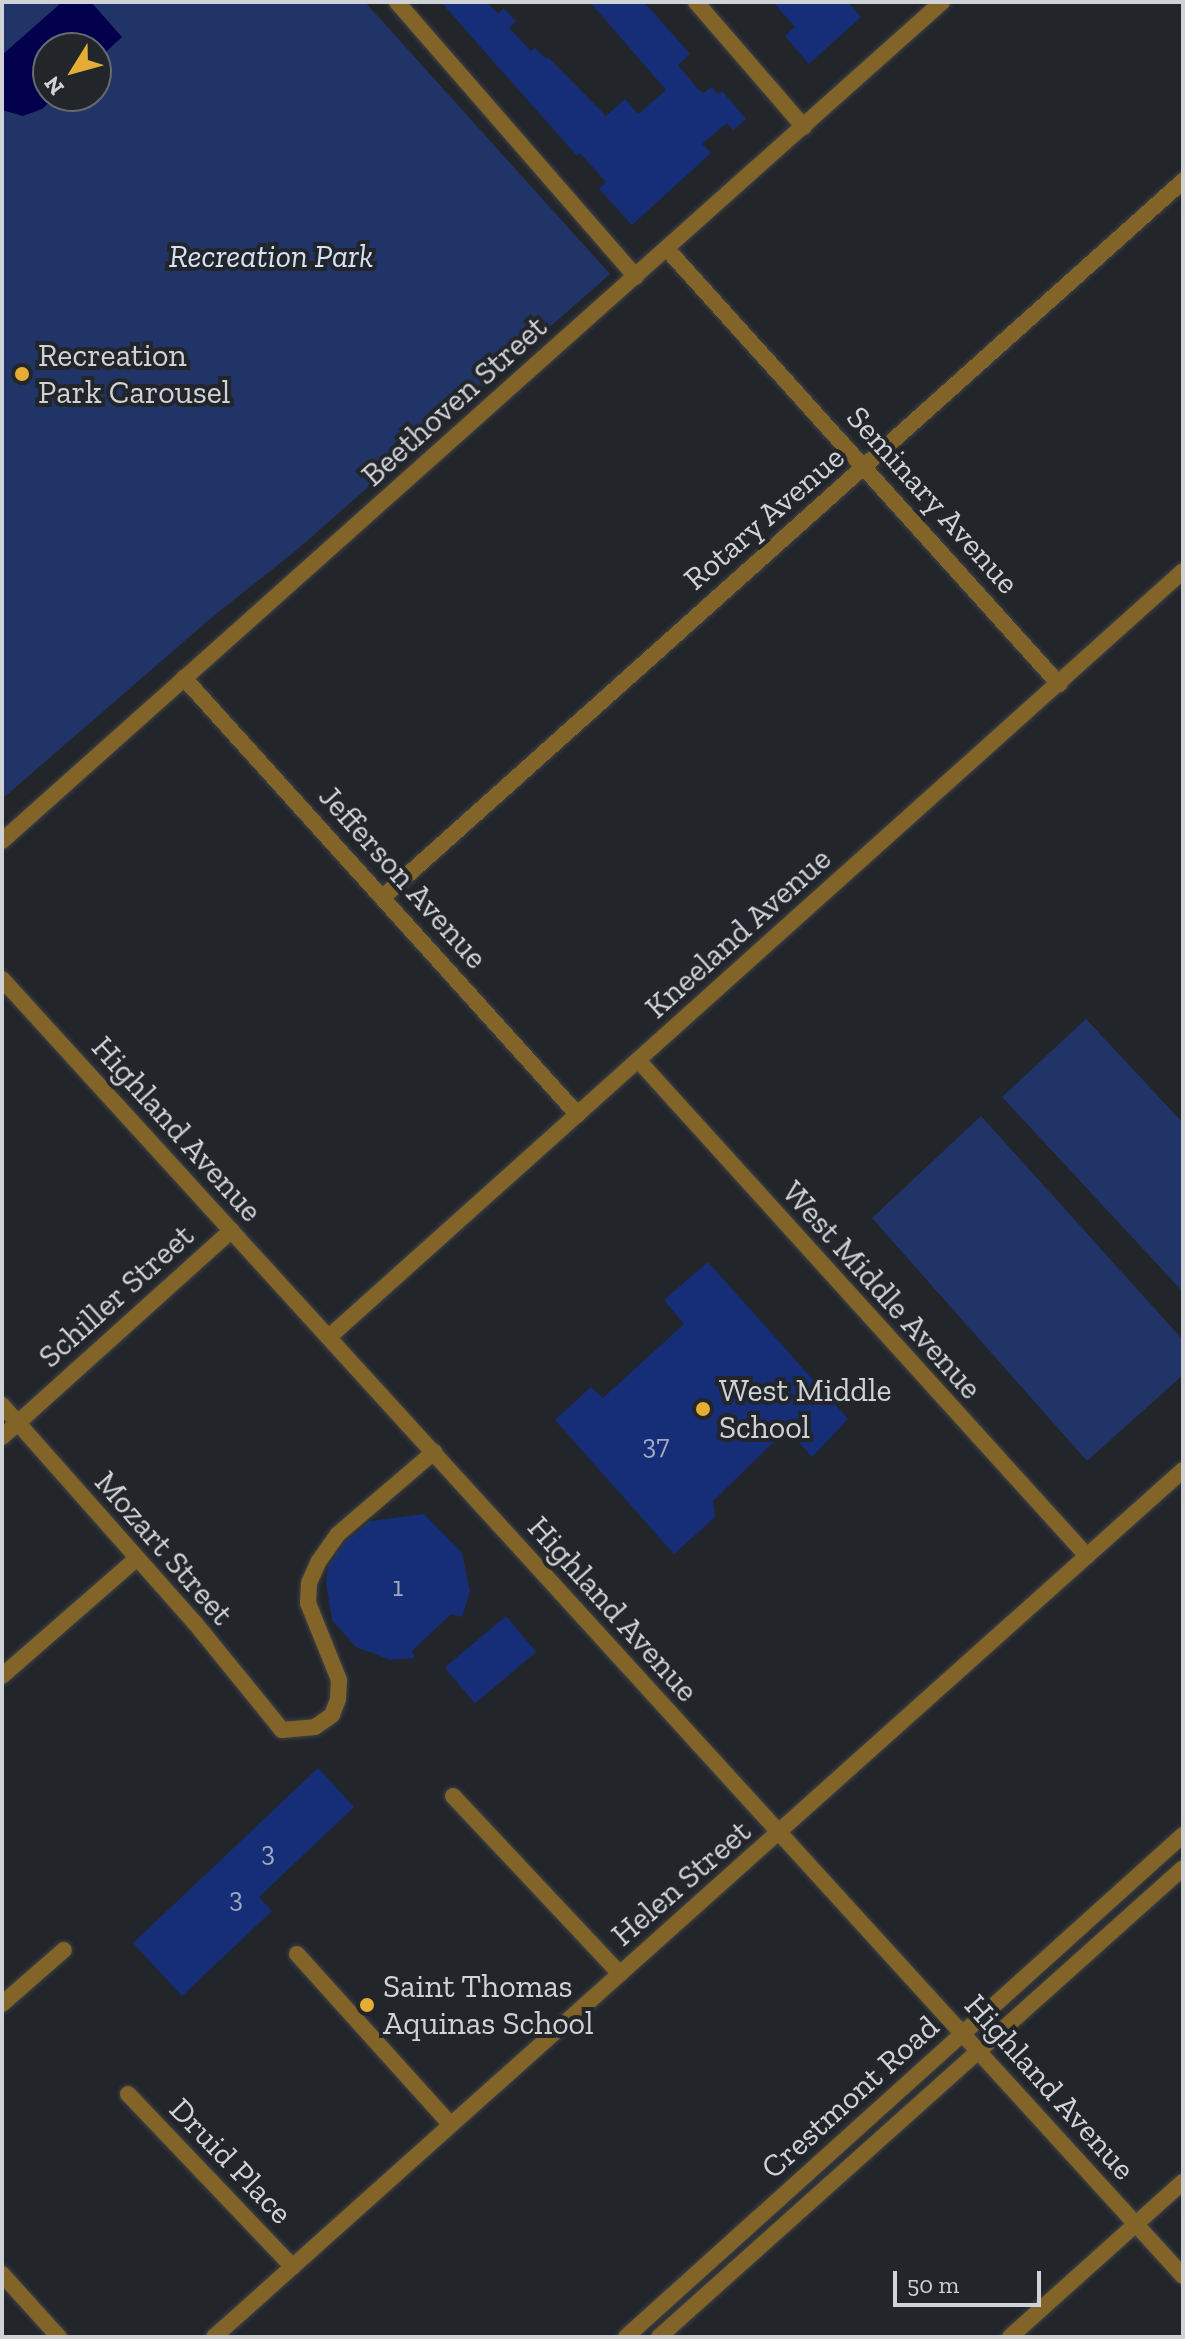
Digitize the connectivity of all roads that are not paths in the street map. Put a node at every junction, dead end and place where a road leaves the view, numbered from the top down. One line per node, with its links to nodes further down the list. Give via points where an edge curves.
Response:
1 (397, 2): 7 (street)
2 (696, 2): 4 (street)
3 (942, 2): 4 (street, Beethoven Street)
4 (804, 127): 6 (street, Beethoven Street)
5 (1183, 181): 8 (street, Rotary Avenue)
6 (667, 249): 7 (street, Beethoven Street); 8 (street, Seminary Avenue)
7 (636, 277): 10 (street, Beethoven Street)
8 (865, 466): 11 (street, Seminary Avenue); 13 (street, Rotary Avenue)
9 (1183, 571): 11 (street, Kneeland Avenue)
10 (184, 678): 12 (street, Beethoven Street); 13 (street, Jefferson Avenue)
11 (1059, 684): 15 (street, Kneeland Avenue)
12 (2, 841)
13 (383, 897): 16 (street, Jefferson Avenue)
14 (2, 979): 17 (street, Highland Avenue)
15 (638, 1060): 16 (street, Kneeland Avenue); 24 (street, West Middle Avenue)
16 (578, 1115): 18 (street, Kneeland Avenue)
17 (232, 1230): 18 (street, Highland Avenue); 20 (street, Schiller Street)
18 (329, 1337): 22 (street, Highland Avenue)
19 (2, 1405): 20 (street, Mozart Street)
20 (18, 1423): 21 (street, Schiller Street); 25 (street, Mozart Street)
21 (2, 1437)
22 (434, 1452): 25 (street, Mozart Street, via 337,1535 309,1583 308,1603 339,1680 332,1715 315,1727 282,1730); 28 (street, Highland Avenue)
23 (1183, 1470): 24 (street, Helen Street)
24 (1087, 1556): 28 (street, Helen Street)
25 (136, 1559): 26 (street)
26 (2, 1676)
27 (453, 1796): 33 (street)
28 (778, 1834): 33 (street, Helen Street); 35 (street, Highland Avenue)
29 (1183, 1835): 35 (street, Crestmont Road)
30 (1183, 1868): 36 (street, Crestmont Road)
31 (64, 1950): 34 (street)
32 (297, 1954): 38 (street)
33 (620, 1974): 38 (street, Helen Street)
34 (2, 2004)
35 (962, 2033): 36 (street, Highland Avenue); 46 (street, Crestmont Road)
36 (979, 2052): 40 (street, Highland Avenue); 47 (street, Crestmont Road)
37 (128, 2094): 41 (street, Druid Place)
38 (451, 2125): 41 (street, Helen Street)
39 (1183, 2182): 40 (street)
40 (1136, 2224): 43 (street, Highland Avenue); 48 (street)
41 (293, 2267): 45 (street, Helen Street)
42 (2, 2274): 44 (street)
43 (1183, 2276)
44 (59, 2337)
45 (214, 2337)
46 (626, 2337)
47 (659, 2337)
48 (1010, 2337)

